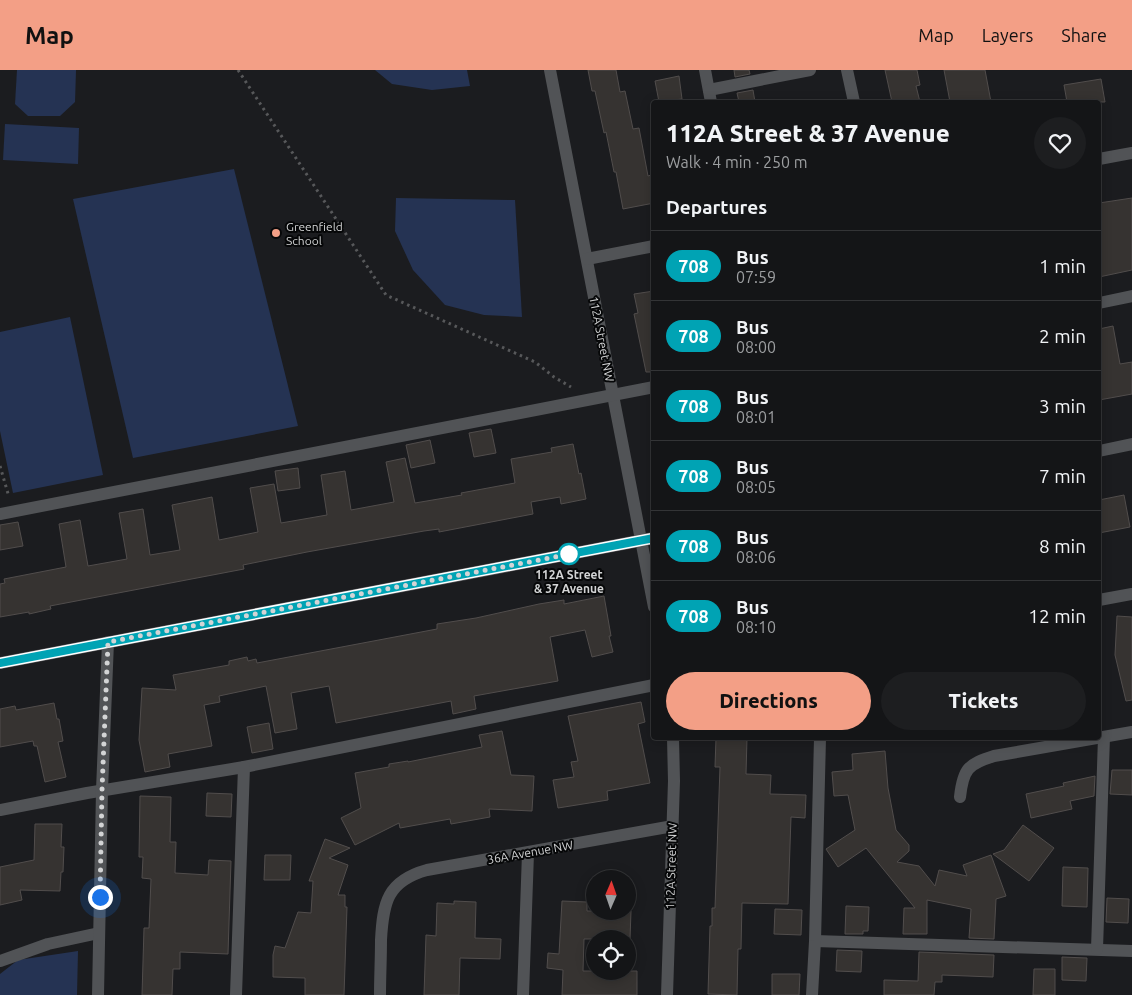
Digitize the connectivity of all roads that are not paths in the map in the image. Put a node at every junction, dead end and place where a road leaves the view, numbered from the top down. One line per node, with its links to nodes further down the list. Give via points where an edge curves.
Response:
1 (550, 70): 11 (street, 112A Street NW)
2 (705, 70): 5 (street)
3 (810, 70): 5 (street)
4 (847, 70): 7 (street)
5 (709, 90): 6 (street)
6 (711, 100)
7 (854, 100)
8 (1132, 153): 9 (street)
9 (1101, 159)
10 (651, 247): 11 (street)
11 (586, 259): 15 (street, 112A Street NW)
12 (1132, 296): 13 (street)
13 (1101, 303)
14 (651, 388): 15 (street)
15 (612, 395): 18 (street); 19 (street, 112A Street NW)
16 (1132, 444): 17 (street)
17 (1101, 451)
18 (0, 514)
19 (648, 539): 20 (street, 112A Street NW); 23 (street)
20 (651, 573)
21 (1132, 594): 22 (street)
22 (1101, 600)
23 (108, 642): 24 (street); 33 (street)
24 (0, 663)
25 (651, 686): 32 (street)
26 (1132, 732): 27 (street)
27 (1104, 737): 28 (street); 40 (street)
28 (1101, 738)
29 (673, 740): 36 (street, 112A Street NW)
30 (820, 740): 39 (street)
31 (1087, 740): 34 (street, via 980,761 967,770)
32 (244, 767): 33 (street); 44 (street)
33 (102, 790): 35 (street); 38 (street)
34 (960, 796)
35 (0, 810)
36 (672, 826): 37 (street, 36A Avenue NW); 47 (street, 112A Street NW)
37 (528, 853): 45 (street, 36A Avenue NW, via 418,872 392,889 382,917); 46 (street)
38 (99, 933): 42 (street, via 48,944); 43 (street)
39 (815, 941): 40 (street); 48 (street)
40 (1097, 950): 41 (street)
41 (1132, 951)
42 (0, 961)
43 (98, 995)
44 (236, 995)
45 (380, 995)
46 (523, 995)
47 (667, 995)
48 (812, 995)

